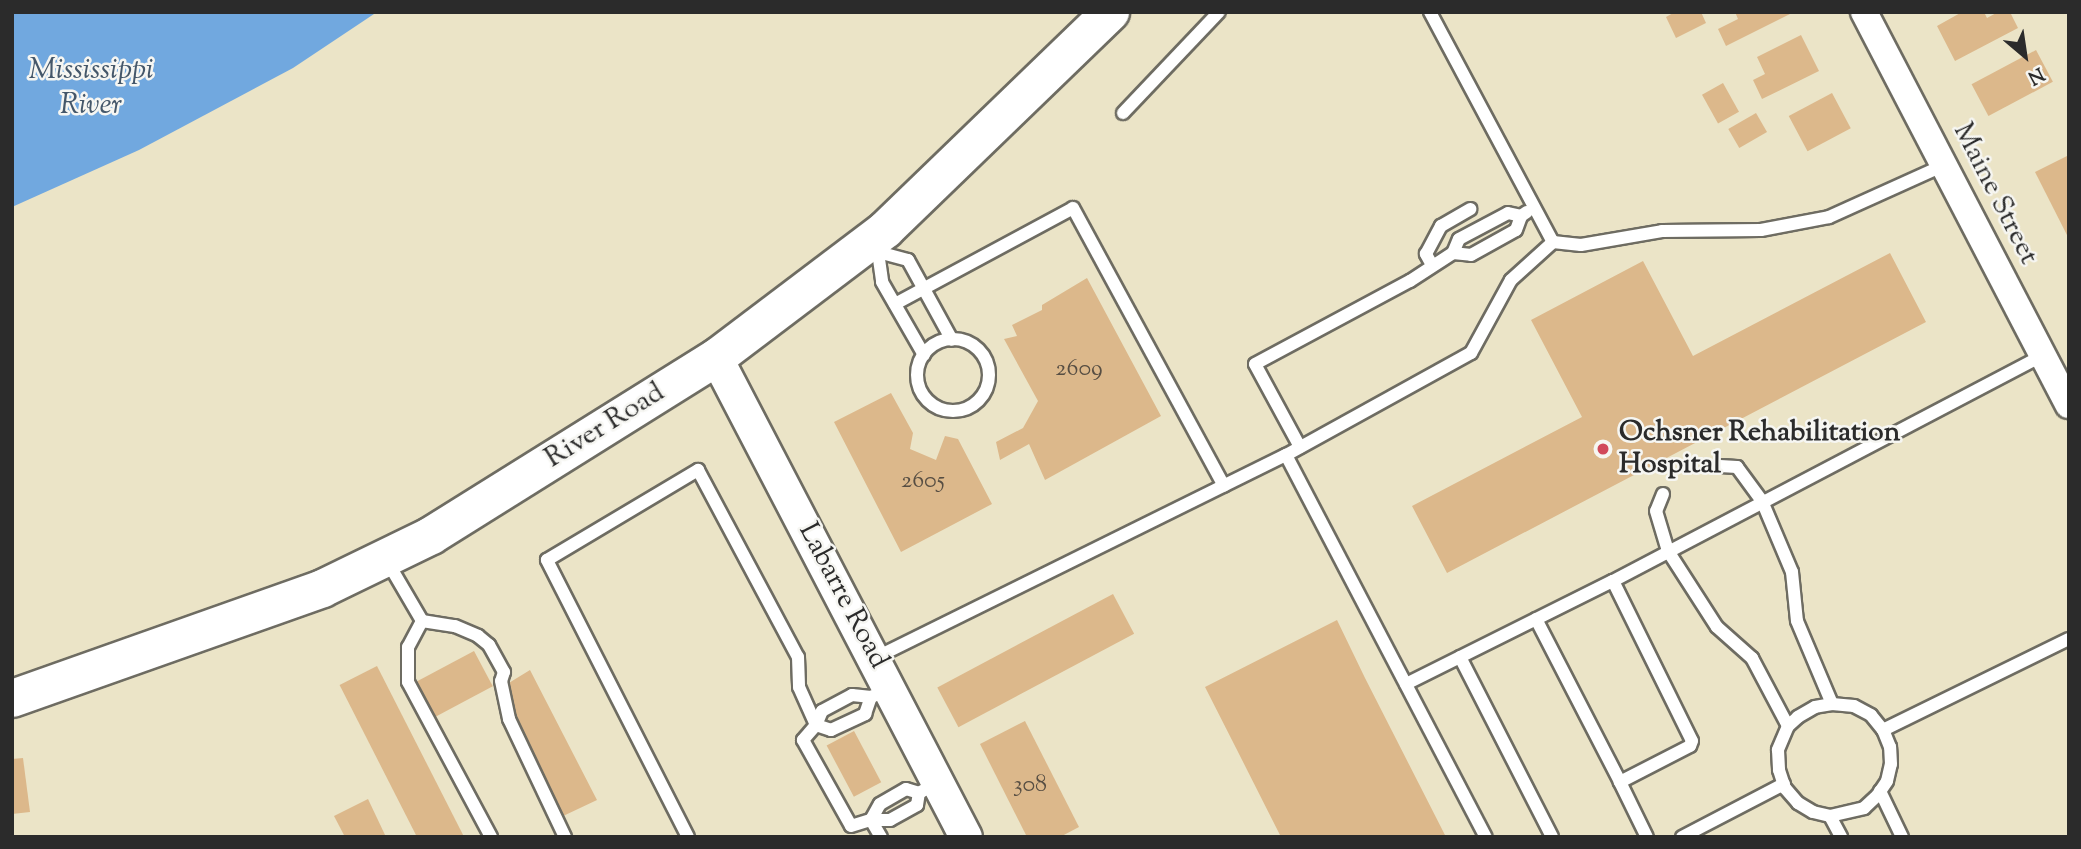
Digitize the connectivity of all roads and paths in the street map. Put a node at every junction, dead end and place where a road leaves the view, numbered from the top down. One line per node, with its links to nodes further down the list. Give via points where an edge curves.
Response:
1 (1110, 12): 11 (main road, River Road)
2 (1219, 12): 5 (lane)
3 (1430, 12): 7 (lane)
4 (1864, 12): 6 (street, Maine Street)
5 (1123, 113)
6 (1944, 165): 10 (lane, via 1829,217 1761,230 1662,232 1581,245); 19 (street, Maine Street)
7 (1535, 208): 9 (lane); 10 (lane)
8 (1471, 209): 13 (lane, via 1441,226 1426,254)
9 (1521, 216): 12 (lane, via 1508,213 1460,239); 12 (lane, via 1516,230 1471,255)
10 (1553, 242): 21 (lane, via 1511,280 1471,353)
11 (874, 247): 14 (lane, via 908,260); 15 (lane, via 882,282); 18 (main road, River Road)
12 (1453, 253): 13 (lane)
13 (1432, 265): 21 (lane, via 1255,364)
14 (924, 288): 15 (lane); 16 (lane); 24 (lane, via 1073,208)
15 (895, 304): 17 (lane)
16 (953, 340): 17 (lane, via 937,343); 17 (lane, via 973,345 987,364 987,388 971,407 948,411 928,402 917,381)
17 (924, 355)
18 (716, 357): 28 (main road, River Road, via 431,536); 34 (street, Labarre Road)
19 (2054, 366): 20 (street, Maine Street); 26 (lane)
20 (2069, 405)
21 (1300, 447): 22 (lane)
22 (1286, 455): 24 (lane); 35 (lane)
23 (1720, 466): 26 (lane, via 1737,467)
24 (1224, 486): 34 (lane)
25 (1663, 494): 27 (lane, via 1656,511)
26 (1762, 501): 27 (lane); 38 (lane, via 1792,572 1797,621)
27 (1668, 551): 29 (lane); 40 (lane, via 1717,627 1752,658)
28 (385, 558): 31 (lane); 37 (main road, River Road, via 322,588)
29 (1613, 581): 30 (lane); 42 (lane, via 1692,741)
30 (1536, 619): 33 (lane); 42 (lane)
31 (422, 621): 48 (lane, via 408,647 408,682); 49 (lane, via 455,626 489,645 504,672 501,681 509,719)
32 (2069, 639): 41 (lane)
33 (1460, 657): 35 (lane); 54 (lane)
34 (876, 658): 36 (street, Labarre Road)
35 (1406, 684): 53 (lane)
36 (881, 692): 39 (lane, via 852,695 822,711); 39 (lane, via 865,714 831,730); 44 (street, Labarre Road)
37 (12, 698)
38 (1832, 704): 40 (lane, via 1815,707); 41 (lane, via 1854,706 1871,715)
39 (816, 725): 47 (lane, via 803,740 851,826); 50 (lane, via 799,687 798,657 698,470 547,560)
40 (1788, 726): 43 (lane, via 1778,751)
41 (1883, 730): 45 (lane, via 1891,764)
42 (1619, 782): 55 (lane)
43 (1784, 784): 46 (lane, via 1798,803); 56 (lane)
44 (928, 788): 47 (lane, via 917,805 890,820); 47 (lane, via 906,789 880,804); 52 (street, Labarre Road)
45 (1880, 792): 46 (lane, via 1864,808); 58 (lane)
46 (1830, 816): 57 (lane)
47 (871, 820): 51 (lane)
48 (491, 837)
49 (565, 837)
50 (688, 837)
51 (881, 837)
52 (966, 837)
53 (1486, 837)
54 (1552, 837)
55 (1647, 837)
56 (1682, 837)
57 (1841, 837)
58 (1902, 837)

